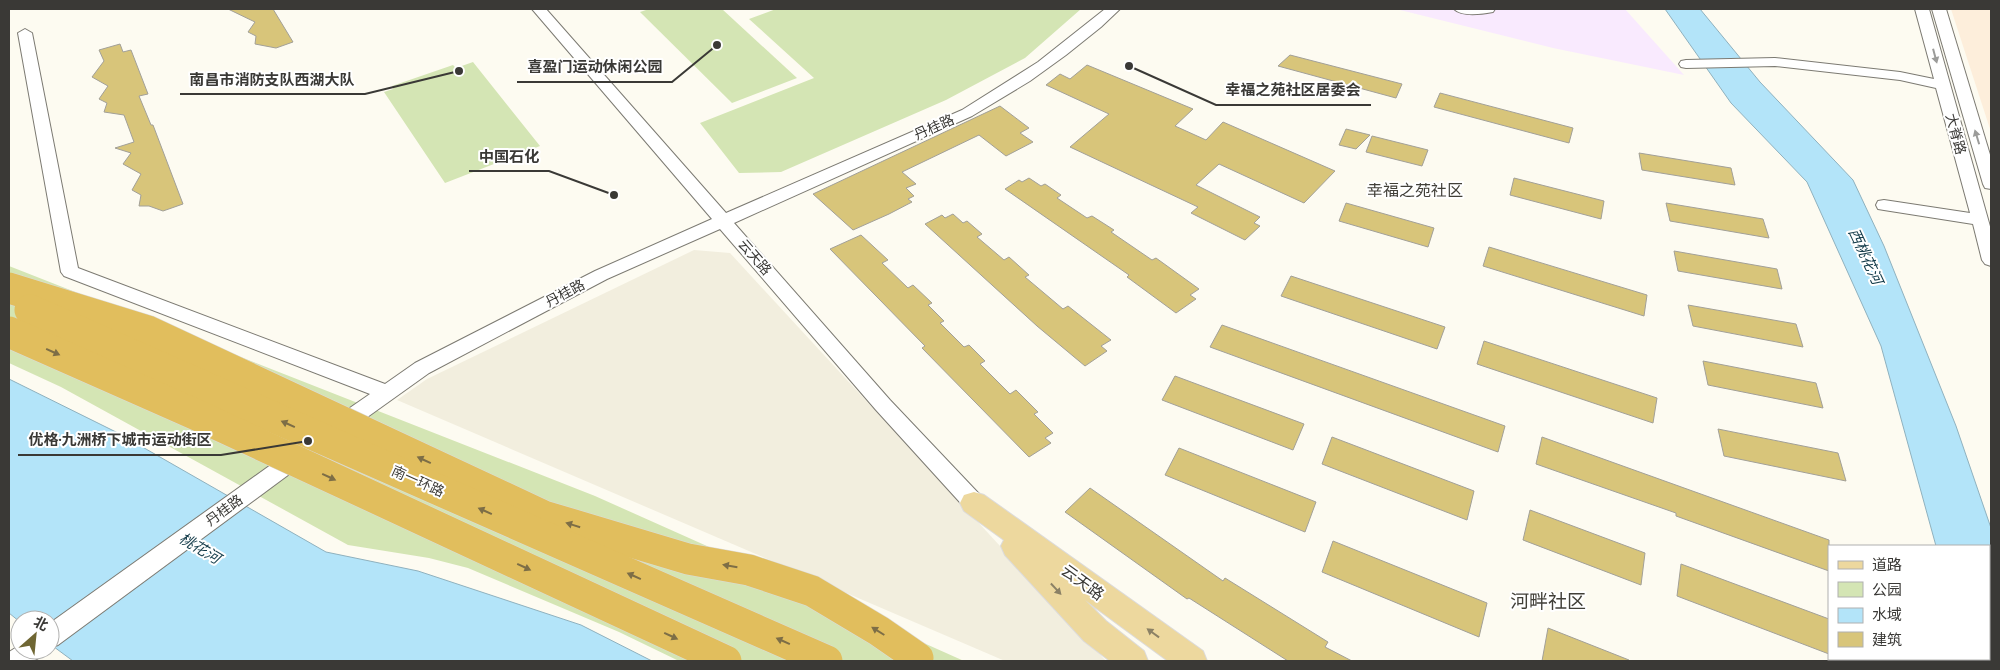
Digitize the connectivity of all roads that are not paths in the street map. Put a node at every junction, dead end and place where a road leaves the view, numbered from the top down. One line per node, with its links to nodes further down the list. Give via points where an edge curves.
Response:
1 (539, 9): 13 (street, 云天路)
2 (1113, 9): 13 (street, 丹桂路, via 1082,37 1017,84 967,113)
3 (1461, 9): 4 (street)
4 (1488, 9)
5 (1922, 9): 9 (street, 大脊路, one-way to 9)
6 (1939, 9): 10 (street, 大脊路, one-way to 6)
7 (25, 32): 18 (street, via 70,272)
8 (1686, 64): 9 (street, via 1771,62 1900,76)
9 (1943, 85): 12 (street, 大脊路)
10 (1991, 184)
11 (1884, 205): 12 (street)
12 (1980, 220): 14 (street, 大脊路)
13 (724, 221): 18 (street, 丹桂路, via 601,275 422,368); 20 (street, 云天路, via 883,405)
14 (1991, 260)
15 (9, 288): 22 (highway, one-way to 15, bridge, via 812,591 749,570 688,559 544,516 148,330)
16 (9, 300): 24 (highway, 南一环路, one-way to 16, bridge)
17 (9, 332): 23 (highway, one-way to 23, bridge, via 199,416)
18 (387, 393): 19 (street, 丹桂路)
19 (266, 479): 21 (street, 丹桂路)
20 (974, 503): 25 (main road, 云天路, one-way to 25, via 1095,631); 26 (main road, 云天路, one-way to 20)
21 (60, 629)
22 (918, 658)
23 (726, 661)
24 (827, 661)
25 (1133, 661)
26 (1192, 661)

